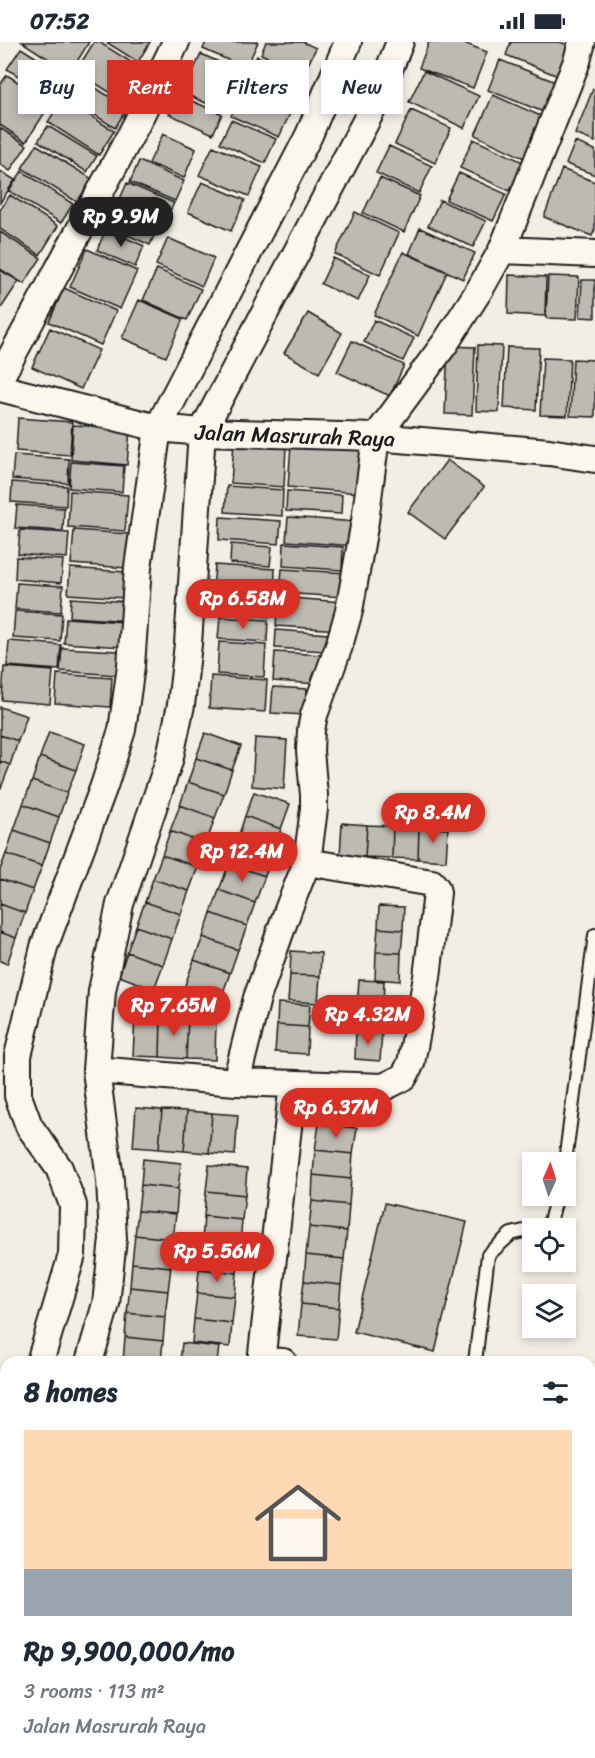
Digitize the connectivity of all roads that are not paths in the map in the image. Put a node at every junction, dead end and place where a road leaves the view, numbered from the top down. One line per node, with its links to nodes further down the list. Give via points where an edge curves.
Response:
1 (176, 42): 7 (street, via 136,125)
2 (348, 42): 9 (street, via 309,135)
3 (400, 42): 10 (street, via 376,102)
4 (582, 42): 5 (street)
5 (502, 250): 6 (street); 11 (street, via 446,342)
6 (595, 254)
7 (0, 378)
8 (0, 387): 9 (street, Jalan Masrurah Raya)
9 (158, 428): 10 (street, Jalan Masrurah Raya); 15 (street, via 138,567 122,730 44,947 18,1056)
10 (202, 432): 11 (street, Jalan Masrurah Raya); 16 (street, via 181,705 169,761 120,904 102,991)
11 (376, 437): 12 (street, Jalan Masrurah Raya); 13 (street, via 349,611 311,730 314,809)
12 (595, 459)
13 (307, 862): 17 (street, via 257,998); 18 (street, via 432,884 437,893 427,977 411,1063 404,1077 384,1087)
14 (595, 935): 19 (lane)
15 (9, 1067): 21 (street, via 29,1126 59,1168 73,1205 72,1256)
16 (96, 1070): 17 (street); 22 (street, via 113,1239 106,1304)
17 (236, 1082): 18 (street)
18 (293, 1084): 23 (street)
19 (567, 1152)
20 (554, 1206): 24 (lane, via 549,1225 511,1234 488,1254)
21 (42, 1356)
22 (91, 1356)
23 (270, 1356)
24 (476, 1356)

